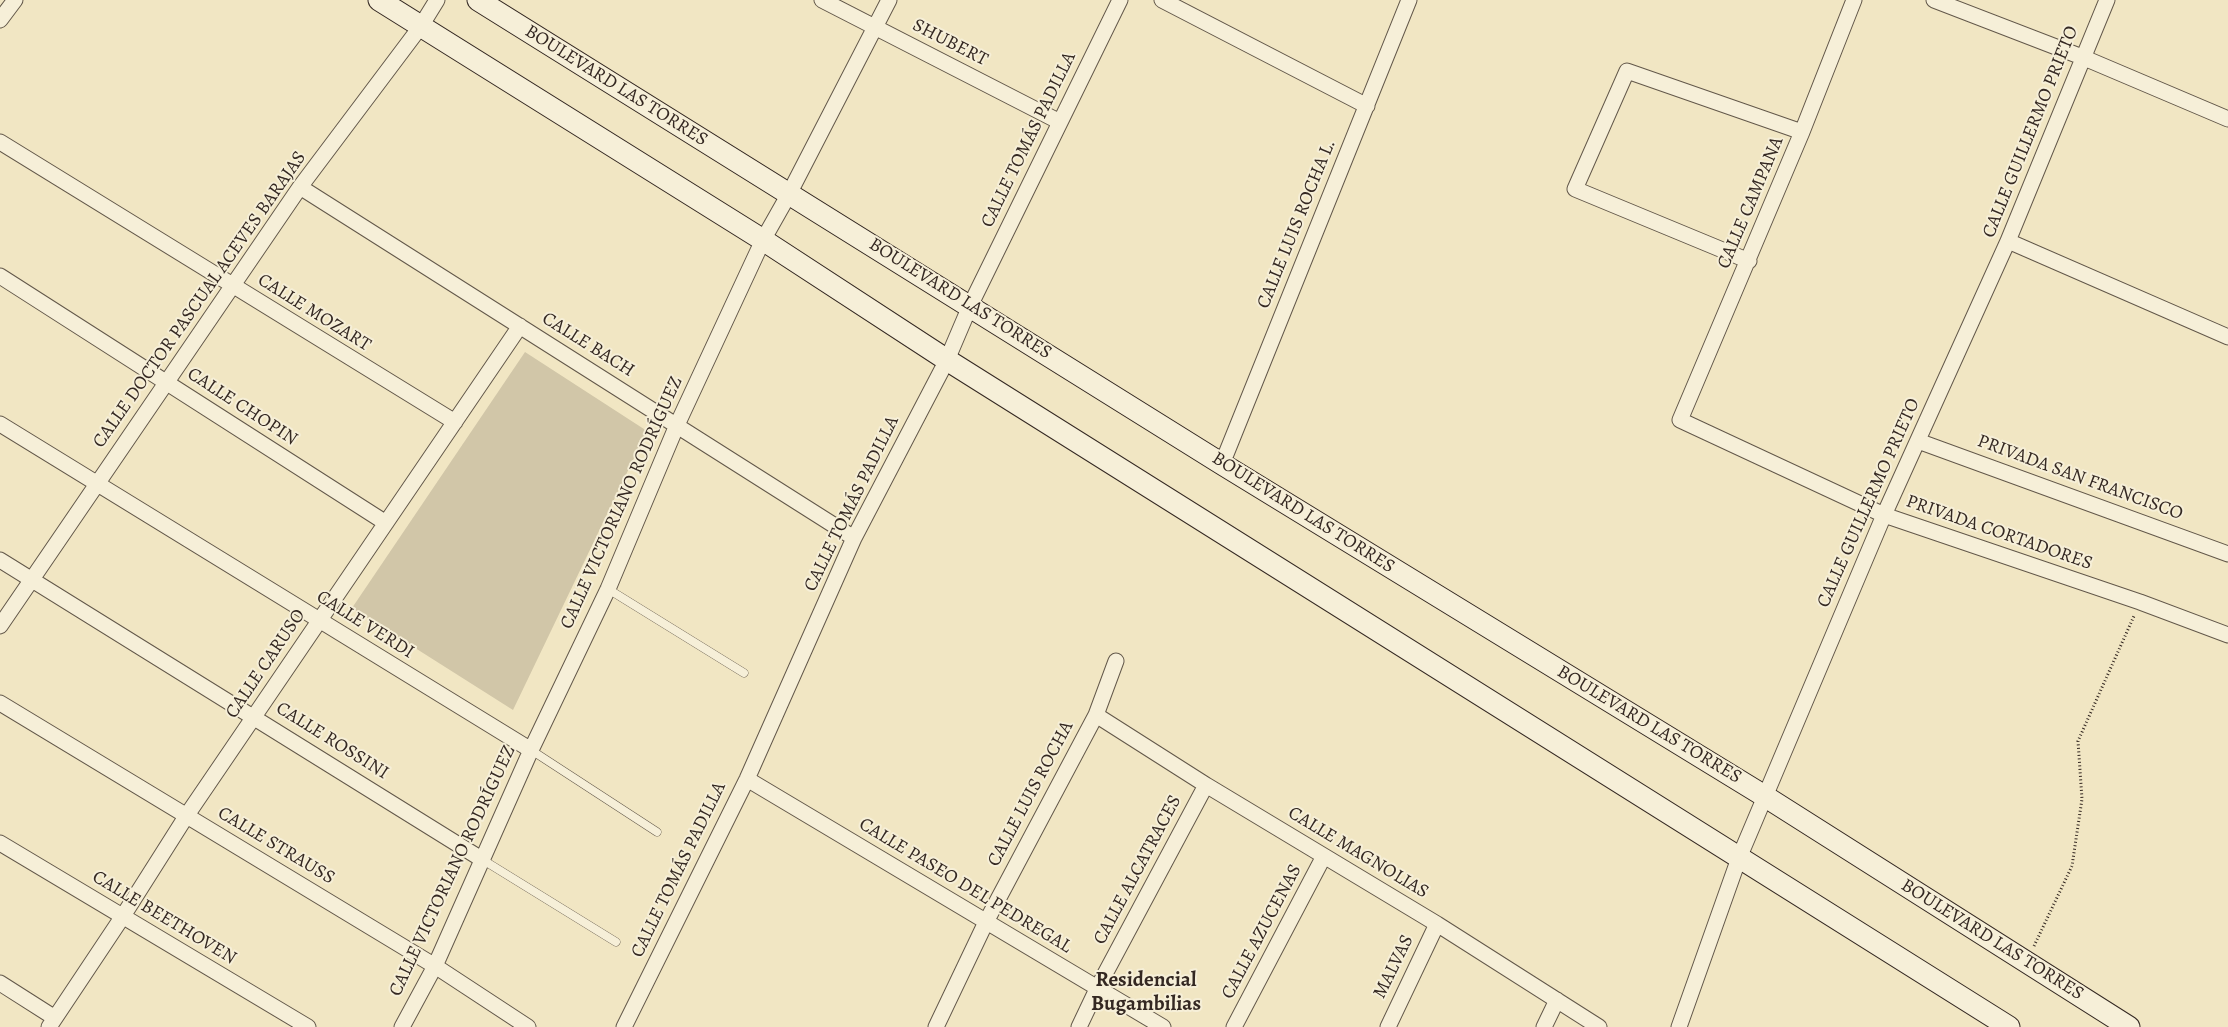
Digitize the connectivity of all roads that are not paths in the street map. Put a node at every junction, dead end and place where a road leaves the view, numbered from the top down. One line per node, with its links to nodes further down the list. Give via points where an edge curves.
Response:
1 (15, 0): 13 (street)
2 (379, 0): 14 (street)
3 (437, 0): 14 (street, CALLE DOCTOR PASCUAL ACEVES BARAJAS)
4 (478, 0): 23 (street, BOULEVARD LAS TORRES)
5 (822, 0): 15 (street, SHUBERT)
6 (889, 0): 15 (street, CALLE VICTORIANO RODRÍGUEZ)
7 (1120, 0): 19 (street, CALLE TOMÁS PADILLA)
8 (1162, 0): 17 (street)
9 (1410, 0): 17 (street, CALLE LUIS ROCHA L.)
10 (1854, 0): 20 (street, CALLE CAMPANA)
11 (1934, 0): 16 (street)
12 (2107, 0): 16 (street, CALLE GUILLERMO PRIETO)
13 (0, 20)
14 (421, 26): 22 (street, CALLE DOCTOR PASCUAL ACEVES BARAJAS); 24 (street)
15 (875, 27): 19 (street, SHUBERT); 23 (street, CALLE VICTORIANO RODRÍGUEZ)
16 (2082, 57): 18 (street); 25 (street, CALLE GUILLERMO PRIETO)
17 (1367, 106): 39 (street, CALLE LUIS ROCHA L.)
18 (2228, 119)
19 (1060, 122): 29 (street, CALLE TOMÁS PADILLA)
20 (1802, 132): 26 (street, CALLE CAMPANA); 26 (street, via 1627,71 1576,189)
21 (0, 142): 28 (street, CALLE MOZART)
22 (300, 188): 28 (street, CALLE DOCTOR PASCUAL ACEVES BARAJAS); 30 (street, CALLE BACH)
23 (790, 194): 24 (street, CALLE VICTORIANO RODRÍGUEZ); 29 (street, BOULEVARD LAS TORRES)
24 (763, 240): 32 (street); 37 (street, CALLE VICTORIANO RODRÍGUEZ)
25 (2008, 242): 31 (street); 38 (street, CALLE GUILLERMO PRIETO)
26 (1749, 261): 34 (street, CALLE CAMPANA)
27 (0, 276): 33 (street, CALLE CHOPIN)
28 (232, 286): 33 (street, CALLE DOCTOR PASCUAL ACEVES BARAJAS); 35 (street, CALLE MOZART)
29 (970, 306): 32 (street, CALLE TOMÁS PADILLA); 39 (street, BOULEVARD LAS TORRES)
30 (520, 326): 35 (street, CALLE CARUSO); 37 (street, CALLE BACH)
31 (2228, 337)
32 (947, 360): 43 (street, CALLE TOMÁS PADILLA); 64 (street)
33 (167, 383): 40 (street, CALLE DOCTOR PASCUAL ACEVES BARAJAS); 42 (street, CALLE CHOPIN)
34 (1680, 420): 41 (street, PRIVADA CORTADORES)
35 (454, 422): 42 (street, CALLE CARUSO)
36 (0, 424): 40 (street, CALLE VERDI)
37 (677, 425): 43 (street, CALLE BACH); 47 (street, CALLE VICTORIANO RODRÍGUEZ)
38 (1918, 441): 41 (street, CALLE GUILLERMO PRIETO); 44 (street, PRIVADA SAN FRANCISCO)
39 (1222, 464): 59 (street, BOULEVARD LAS TORRES)
40 (97, 484): 46 (street, CALLE DOCTOR PASCUAL ACEVES BARAJAS); 48 (street, CALLE VERDI)
41 (1884, 515): 50 (street, PRIVADA CORTADORES); 59 (street, CALLE GUILLERMO PRIETO)
42 (386, 523): 48 (street, CALLE CARUSO)
43 (854, 538): 57 (street, CALLE TOMÁS PADILLA)
44 (2228, 554)
45 (0, 560): 46 (street, CALLE ROSSINI)
46 (32, 579): 49 (street, CALLE DOCTOR PASCUAL ACEVES BARAJAS); 55 (street, CALLE ROSSINI)
47 (608, 589): 52 (lane); 56 (street, CALLE VICTORIANO RODRÍGUEZ)
48 (320, 620): 55 (street, CALLE CARUSO); 56 (street, CALLE VERDI)
49 (0, 626)
50 (2228, 635)
51 (1116, 661): 54 (street, CALLE LUIS ROCHA)
52 (744, 673)
53 (0, 704): 60 (street, CALLE STRAUSS)
54 (1096, 715): 58 (street, CALLE MAGNOLIAS); 67 (street, CALLE LUIS ROCHA)
55 (254, 716): 60 (street, CALLE CARUSO); 65 (street, CALLE ROSSINI)
56 (531, 750): 61 (lane, CALLE VERDI); 65 (street, CALLE VICTORIANO RODRÍGUEZ)
57 (746, 779): 67 (street, CALLE PASEO DEL PEDREGAL); 78 (street, CALLE TOMÁS PADILLA)
58 (1206, 785): 63 (street, CALLE MAGNOLIAS); 72 (street, CALLE ALCATRACES)
59 (1766, 797): 64 (street, CALLE GUILLERMO PRIETO); 88 (street, BOULEVARD LAS TORRES)
60 (186, 815): 66 (street, CALLE CARUSO); 70 (street, CALLE STRAUSS)
61 (657, 832)
62 (0, 842): 66 (street, CALLE BEETHOVEN)
63 (1324, 856): 68 (street, CALLE MAGNOLIAS); 82 (street, CALLE AZUCENAS)
64 (1739, 858): 86 (street, CALLE GUILLERMO PRIETO); 87 (street)
65 (483, 860): 69 (lane, CALLE ROSSINI); 70 (street, CALLE VICTORIANO RODRÍGUEZ)
66 (123, 916): 74 (street, CALLE CARUSO); 75 (street, CALLE BEETHOVEN)
67 (986, 922): 72 (street, CALLE PASEO DEL PEDREGAL); 79 (street, CALLE LUIS ROCHA)
68 (1437, 924): 73 (street, CALLE MAGNOLIAS); 83 (street, MALVAS)
69 (616, 942)
70 (435, 966): 76 (street, CALLE VICTORIANO RODRÍGUEZ); 77 (street, CALLE STRAUSS)
71 (0, 984): 74 (street)
72 (1098, 987): 80 (street, CALLE ALCATRACES); 81 (street, CALLE PASEO DEL PEDREGAL)
73 (1557, 1000): 84 (street); 85 (street, CALLE MAGNOLIAS)
74 (52, 1023)
75 (308, 1027)
76 (402, 1027)
77 (528, 1027)
78 (624, 1027)
79 (936, 1027)
80 (1079, 1027)
81 (1163, 1027)
82 (1234, 1027)
83 (1388, 1027)
84 (1544, 1027)
85 (1599, 1027)
86 (1679, 1027)
87 (2009, 1027)
88 (2129, 1027)

